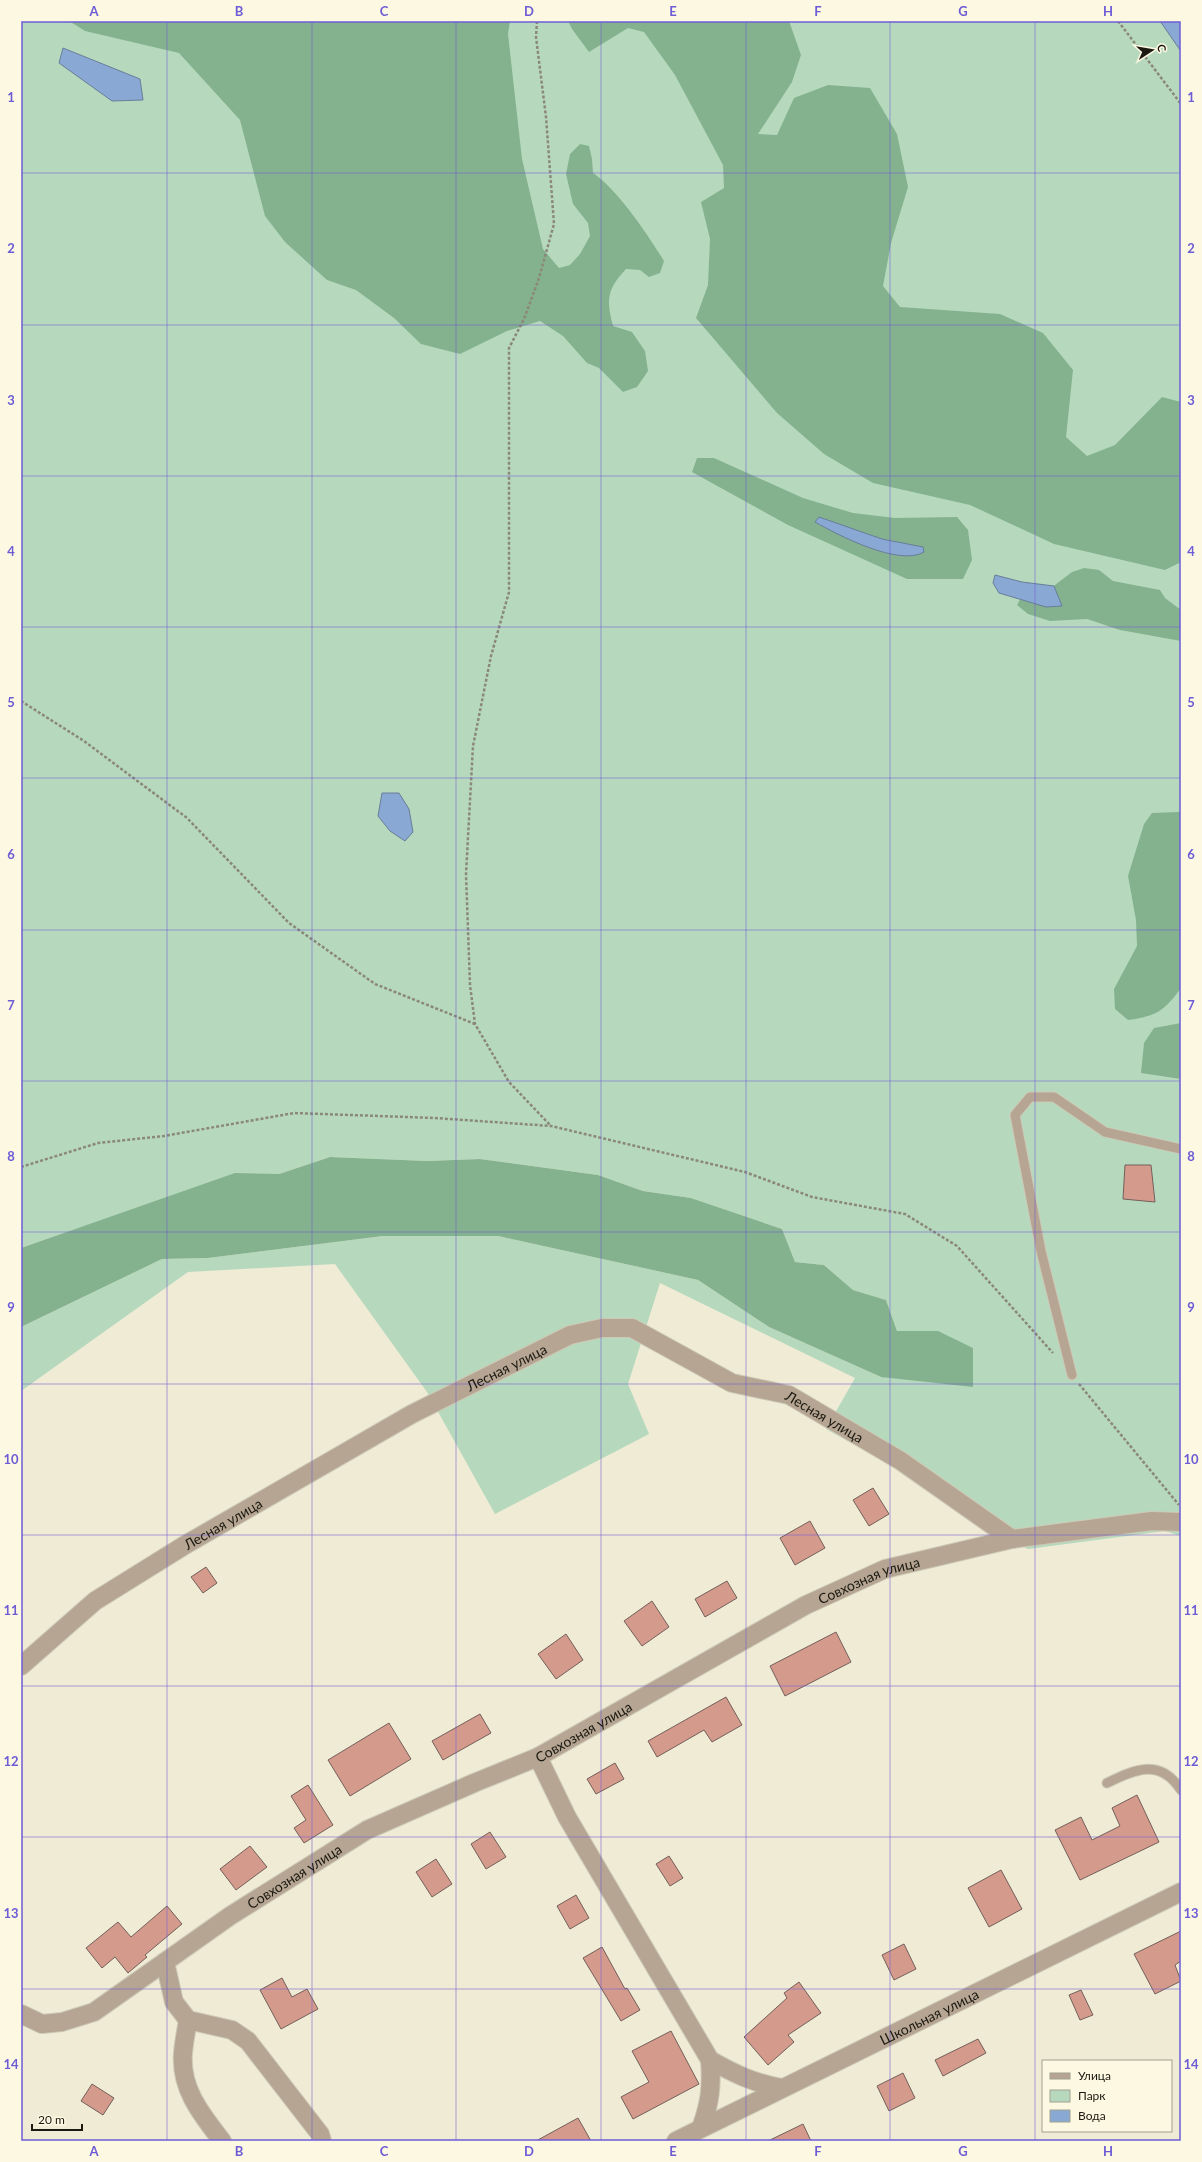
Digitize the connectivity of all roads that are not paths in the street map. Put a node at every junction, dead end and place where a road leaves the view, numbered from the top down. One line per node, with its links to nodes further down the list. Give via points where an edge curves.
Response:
1 (1181, 1149): 2 (lane, via 1105,1132 1054,1097 1030,1097 1015,1116 1041,1251)
2 (1072, 1375)
3 (1181, 1522): 4 (street, Совхозная улица, via 1152,1521)
4 (1012, 1539): 5 (street, Лесная улица, via 901,1461 789,1395 732,1383 632,1328 602,1328 570,1335 412,1414 185,1545 95,1601); 6 (street, Совхозная улица, via 885,1569 806,1605)
5 (21, 1666)
6 (538, 1757): 10 (street, Совхозная улица, via 367,1830 230,1916); 13 (street, via 567,1817)
7 (1107, 1783): 8 (lane, via 1132,1770 1154,1769 1169,1776)
8 (1181, 1790)
9 (1181, 1892): 14 (street, Школьная улица)
10 (165, 1962): 11 (street, Совхозная улица, via 94,2012 78,2018 42,2024); 12 (street, via 174,2002)
11 (21, 2014)
12 (188, 2020): 16 (street, via 183,2054 186,2082 198,2109); 17 (street, via 232,2030 248,2042 320,2134)
13 (710, 2060): 14 (street, via 742,2078); 15 (street, via 712,2088)
14 (782, 2088): 15 (street, Школьная улица)
15 (701, 2128): 18 (street, Школьная улица)
16 (222, 2141)
17 (322, 2141)
18 (676, 2141)

